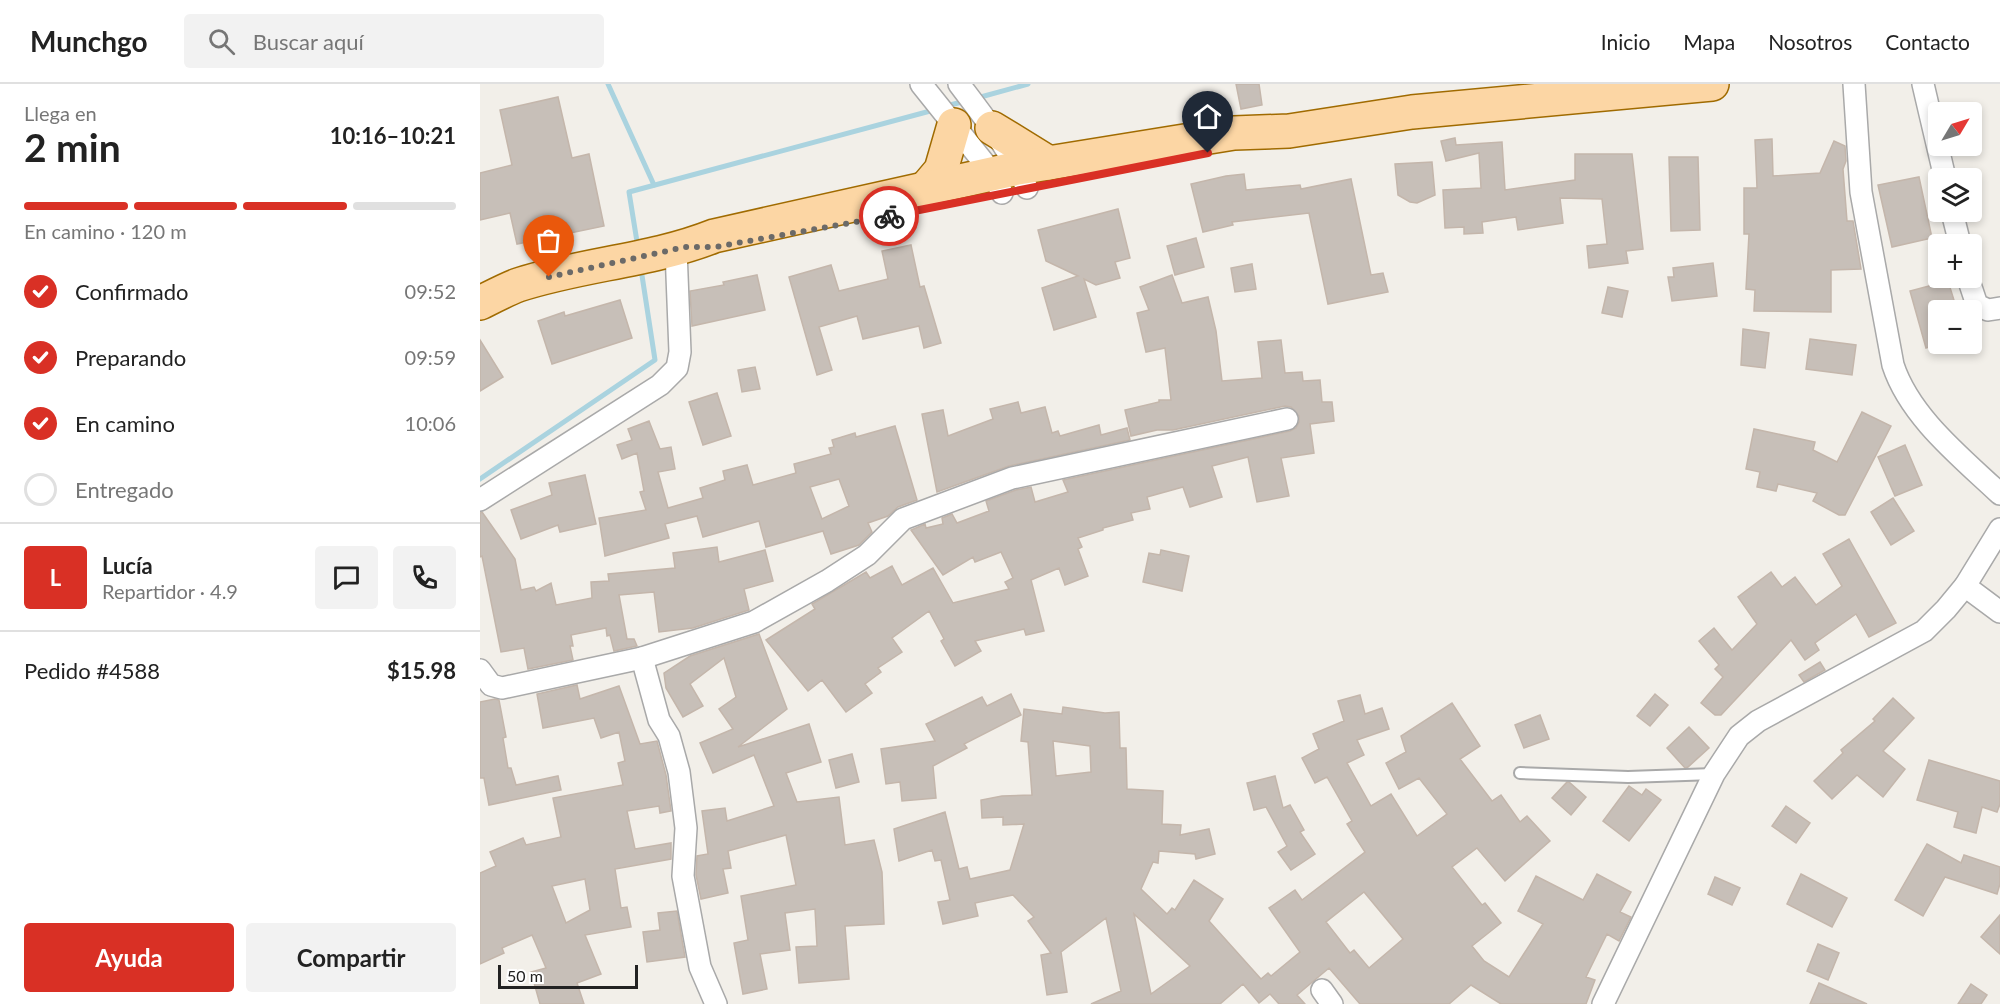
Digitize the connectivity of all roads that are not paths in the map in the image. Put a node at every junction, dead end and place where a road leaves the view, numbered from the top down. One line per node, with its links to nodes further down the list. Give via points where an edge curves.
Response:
1 (921, 84): 6 (street)
2 (959, 84): 7 (street)
3 (1712, 84): 9 (main road, via 1412,112 1289,131 1231,148)
4 (1854, 84): 18 (street, via 1861,192 1899,382 1910,401 1954,451)
5 (1923, 84): 8 (street)
6 (952, 122): 9 (street); 10 (main road, via 941,170)
7 (989, 123): 9 (main road)
8 (1943, 168)
9 (1018, 177): 10 (main road); 11 (main road, via 930,209 715,247)
10 (925, 189): 11 (main road, via 714,236)
11 (675, 250): 13 (main road); 19 (street, via 680,352 677,368 660,385)
12 (480, 286): 13 (street)
13 (516, 286): 15 (main road)
14 (1971, 288): 16 (street, via 1977,305 1988,310)
15 (480, 303)
16 (2000, 308)
17 (1287, 419): 23 (street, via 1001,482 903,519 867,555 754,622)
18 (2000, 494)
19 (480, 500)
20 (2000, 529): 21 (street)
21 (1965, 586): 22 (street); 26 (street, via 1924,631 1739,736)
22 (2000, 612)
23 (642, 658): 24 (street, via 502,688 492,685); 27 (street, via 679,772 686,828 683,876 700,967)
24 (480, 669)
25 (1520, 773): 26 (lane, via 1628,777)
26 (1714, 774): 28 (street)
27 (716, 1004)
28 (1603, 1004)

